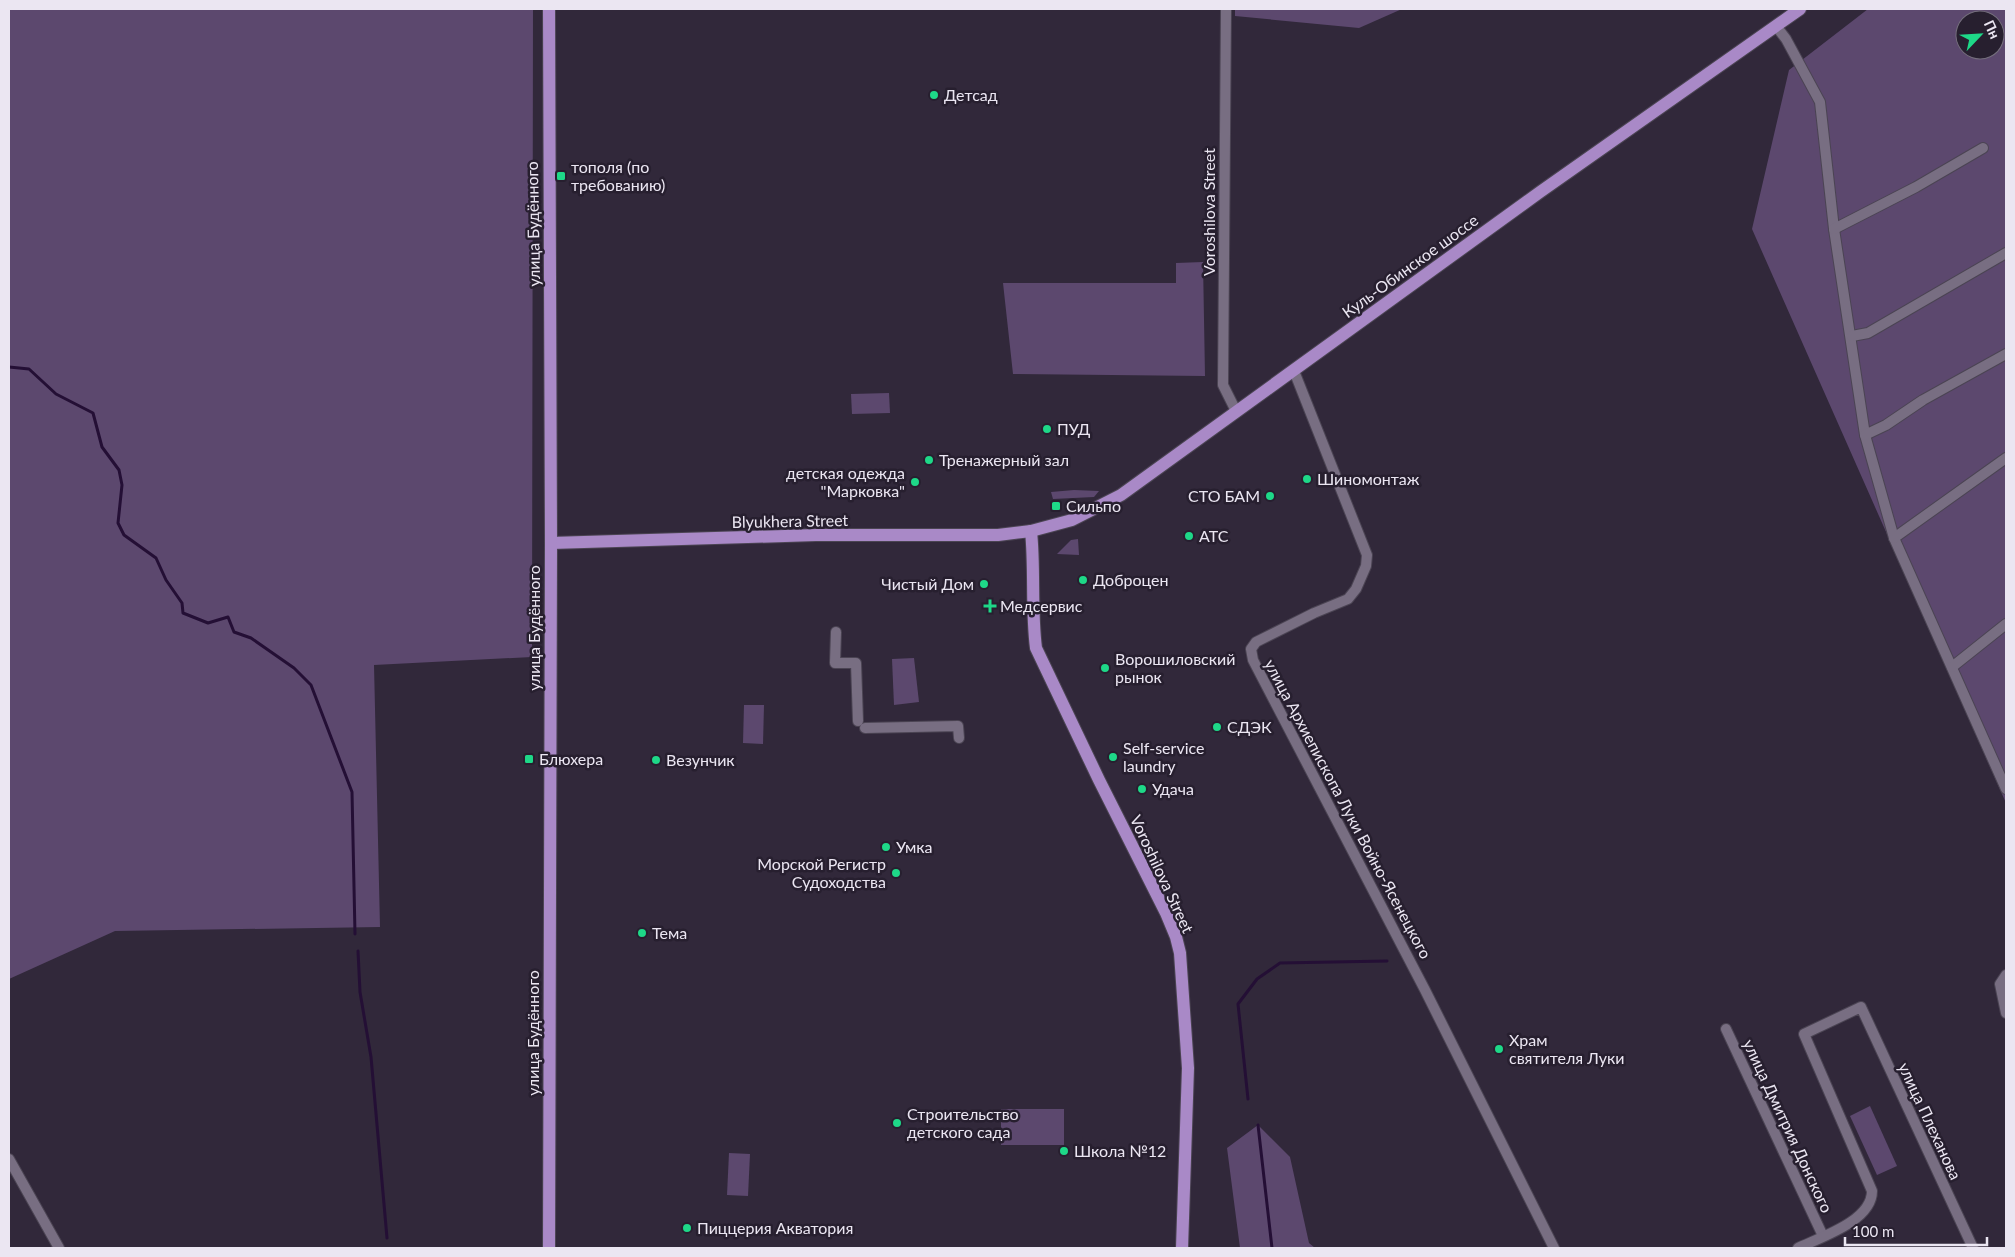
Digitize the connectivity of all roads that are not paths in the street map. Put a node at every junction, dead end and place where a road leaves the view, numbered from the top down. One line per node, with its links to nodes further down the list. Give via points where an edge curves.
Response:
1 (549, 9): 16 (main road, улица Будённого)
2 (1226, 9): 11 (street, Voroshilova Street, via 1223,385)
3 (1800, 9): 4 (main road, Куль-Обинское шоссе)
4 (1776, 26): 6 (street, via 1820,102); 10 (main road, Куль-Обинское шоссе)
5 (1983, 148): 6 (street)
6 (1834, 229): 8 (street)
7 (2006, 253): 8 (street, via 1868,333)
8 (1852, 336): 12 (street)
9 (2006, 354): 12 (street)
10 (1294, 371): 11 (main road, Куль-Обинское шоссе); 31 (street, улица Архиепископа Луки Войно-Ясенецкого, via 1367,555 1366,566 1348,599 1256,642 1251,649 1253,660 1425,990)
11 (1236, 412): 14 (main road, Куль-Обинское шоссе, via 1121,495 1072,520)
12 (1865, 435): 15 (street)
13 (2006, 458): 15 (street)
14 (1030, 531): 16 (main road, Blyukhera Street, via 988,535 816,535); 30 (main road, Voroshilova Street, via 1036,648 1166,913 1180,953 1188,1068)
15 (1894, 538): 19 (street)
16 (551, 543): 29 (main road, улица Будённого)
17 (2006, 624): 19 (street)
18 (836, 632): 20 (street, via 835,663 856,663 862,724 958,726)
19 (1952, 667): 21 (street)
20 (959, 738)
21 (2004, 775): 22 (street)
22 (2006, 789)
23 (2006, 976): 24 (street, via 2000,984)
24 (2006, 1013)
25 (1726, 1030): 27 (street, улица Дмитрия Донского)
26 (9, 1159): 28 (street)
27 (1823, 1236): 32 (street); 33 (street, улица Плеханова, via 1862,1215 1872,1198 1872,1191 1804,1034 1861,1007)
28 (59, 1248)
29 (548, 1248)
30 (1182, 1248)
31 (1554, 1248)
32 (1798, 1248)
33 (1973, 1248)

